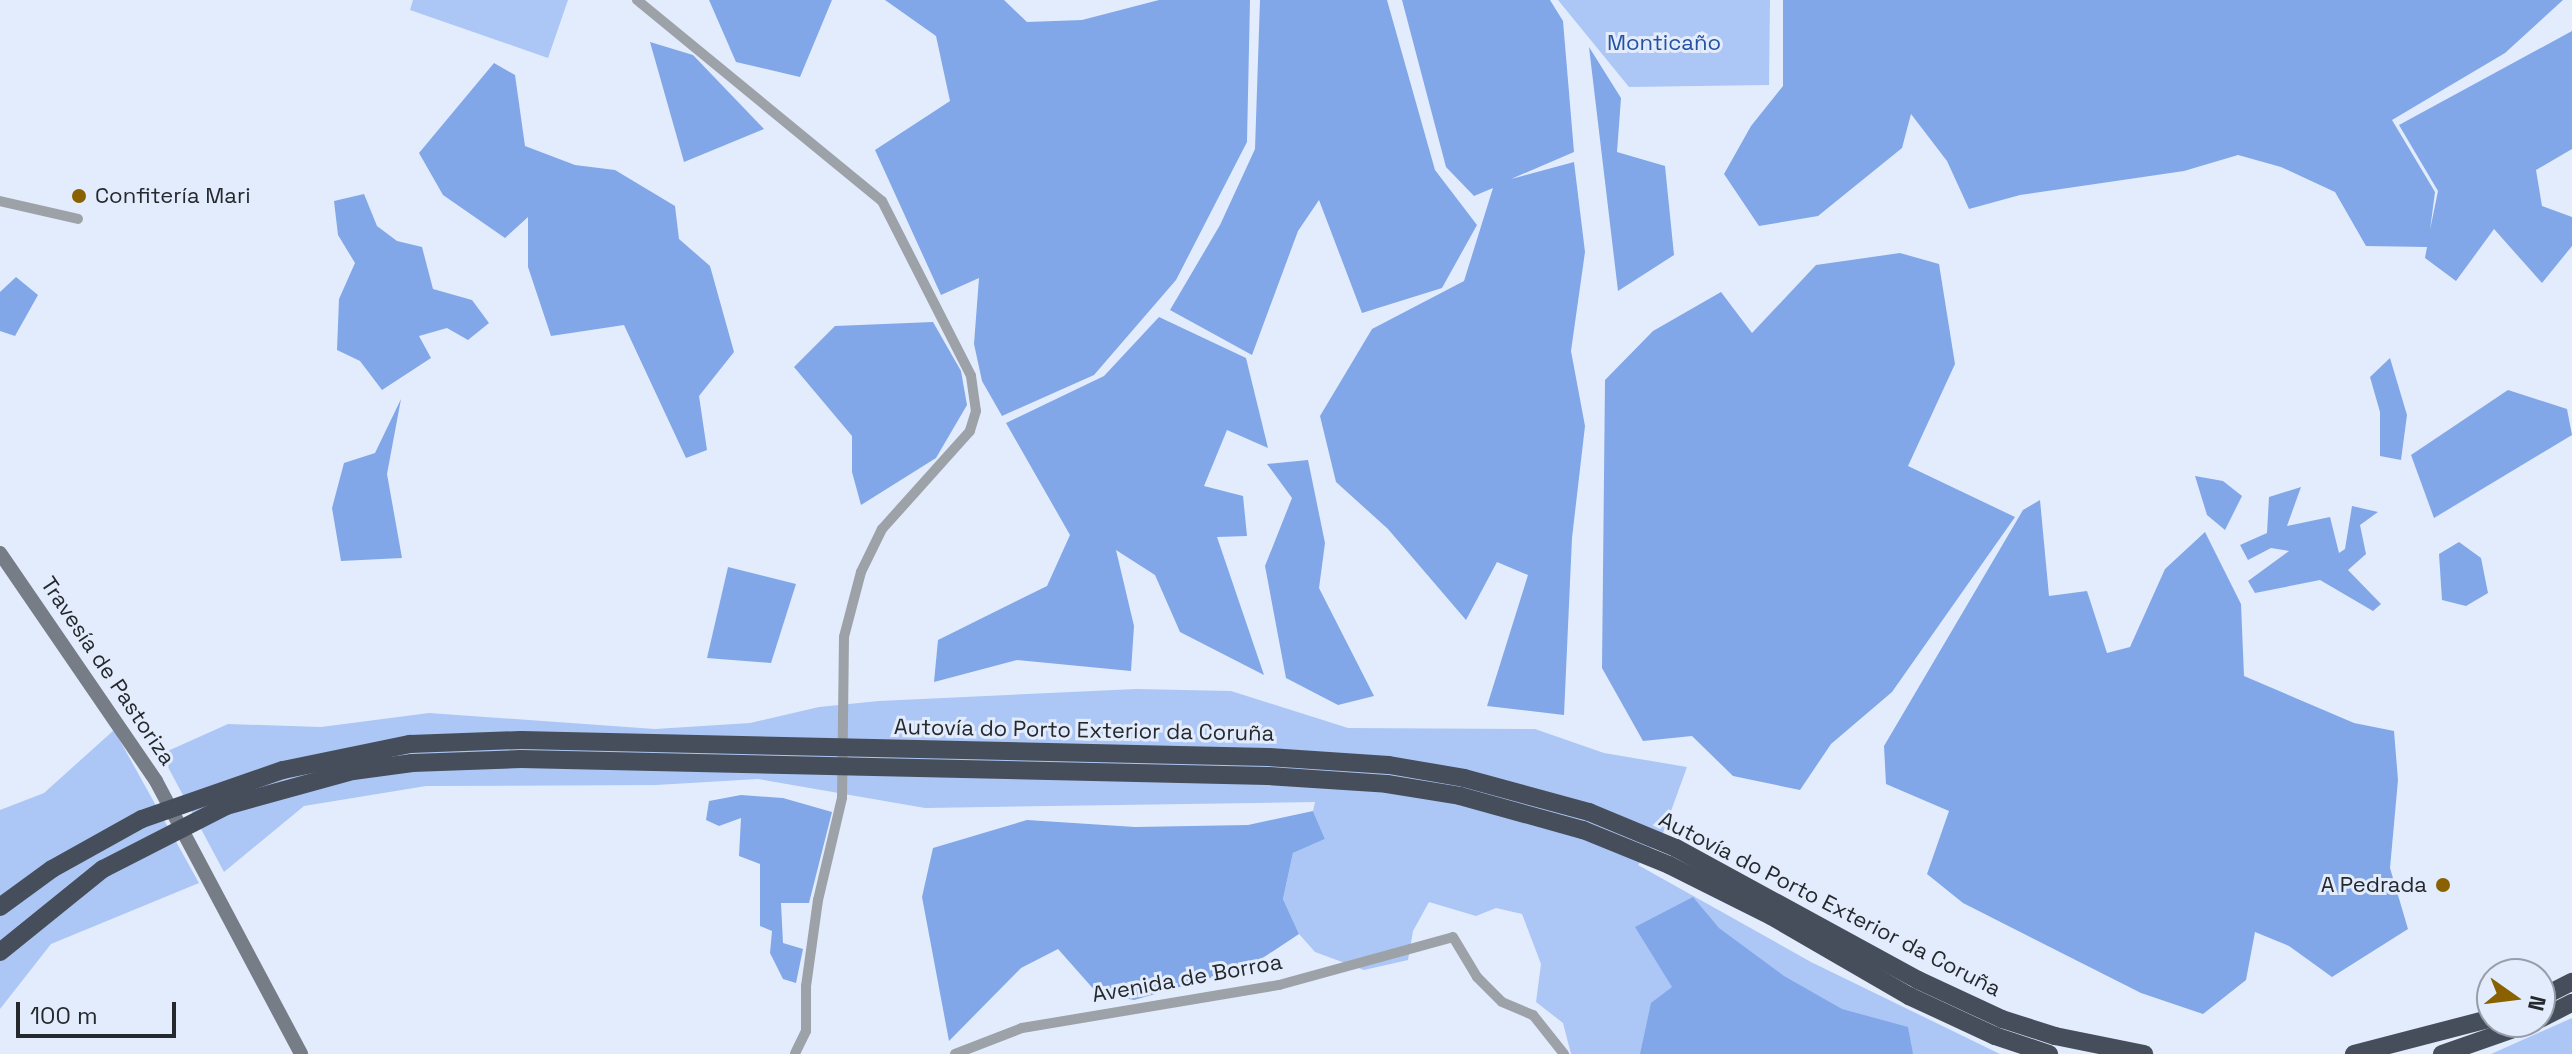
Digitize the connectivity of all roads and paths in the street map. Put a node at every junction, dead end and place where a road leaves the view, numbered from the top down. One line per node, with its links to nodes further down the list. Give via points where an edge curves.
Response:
1 (637, 0): 10 (street, via 882,201 971,376 976,411 970,431 882,529 861,572 844,637 842,798 818,900 806,1031)
2 (0, 201): 3 (street)
3 (78, 219)
4 (0, 553): 9 (main road, Travesía de Pastoriza, via 156,781)
5 (0, 907): 14 (highway, Autovía do Porto Exterior da Coruña, via 52,869 142,819 283,770 410,744 521,740 1268,757 1389,765 1464,778 1589,812 1702,861 1918,980 2002,1019)
6 (0, 952): 13 (highway, Autovía do Porto Exterior da Coruña, via 103,869 226,806 353,771 521,759 1268,776 1446,794 1583,830 1771,916 1909,996 1995,1036)
7 (2476, 1022): 15 (highway)
8 (2488, 1038): 16 (highway)
9 (301, 1054)
10 (795, 1054)
11 (955, 1054): 12 (street, Avenida de Borroa, via 1022,1028 1279,985 1453,937 1477,977 1502,1002 1533,1015)
12 (1564, 1054)
13 (2049, 1054)
14 (2144, 1054)
15 (2354, 1054)
16 (2442, 1054)

